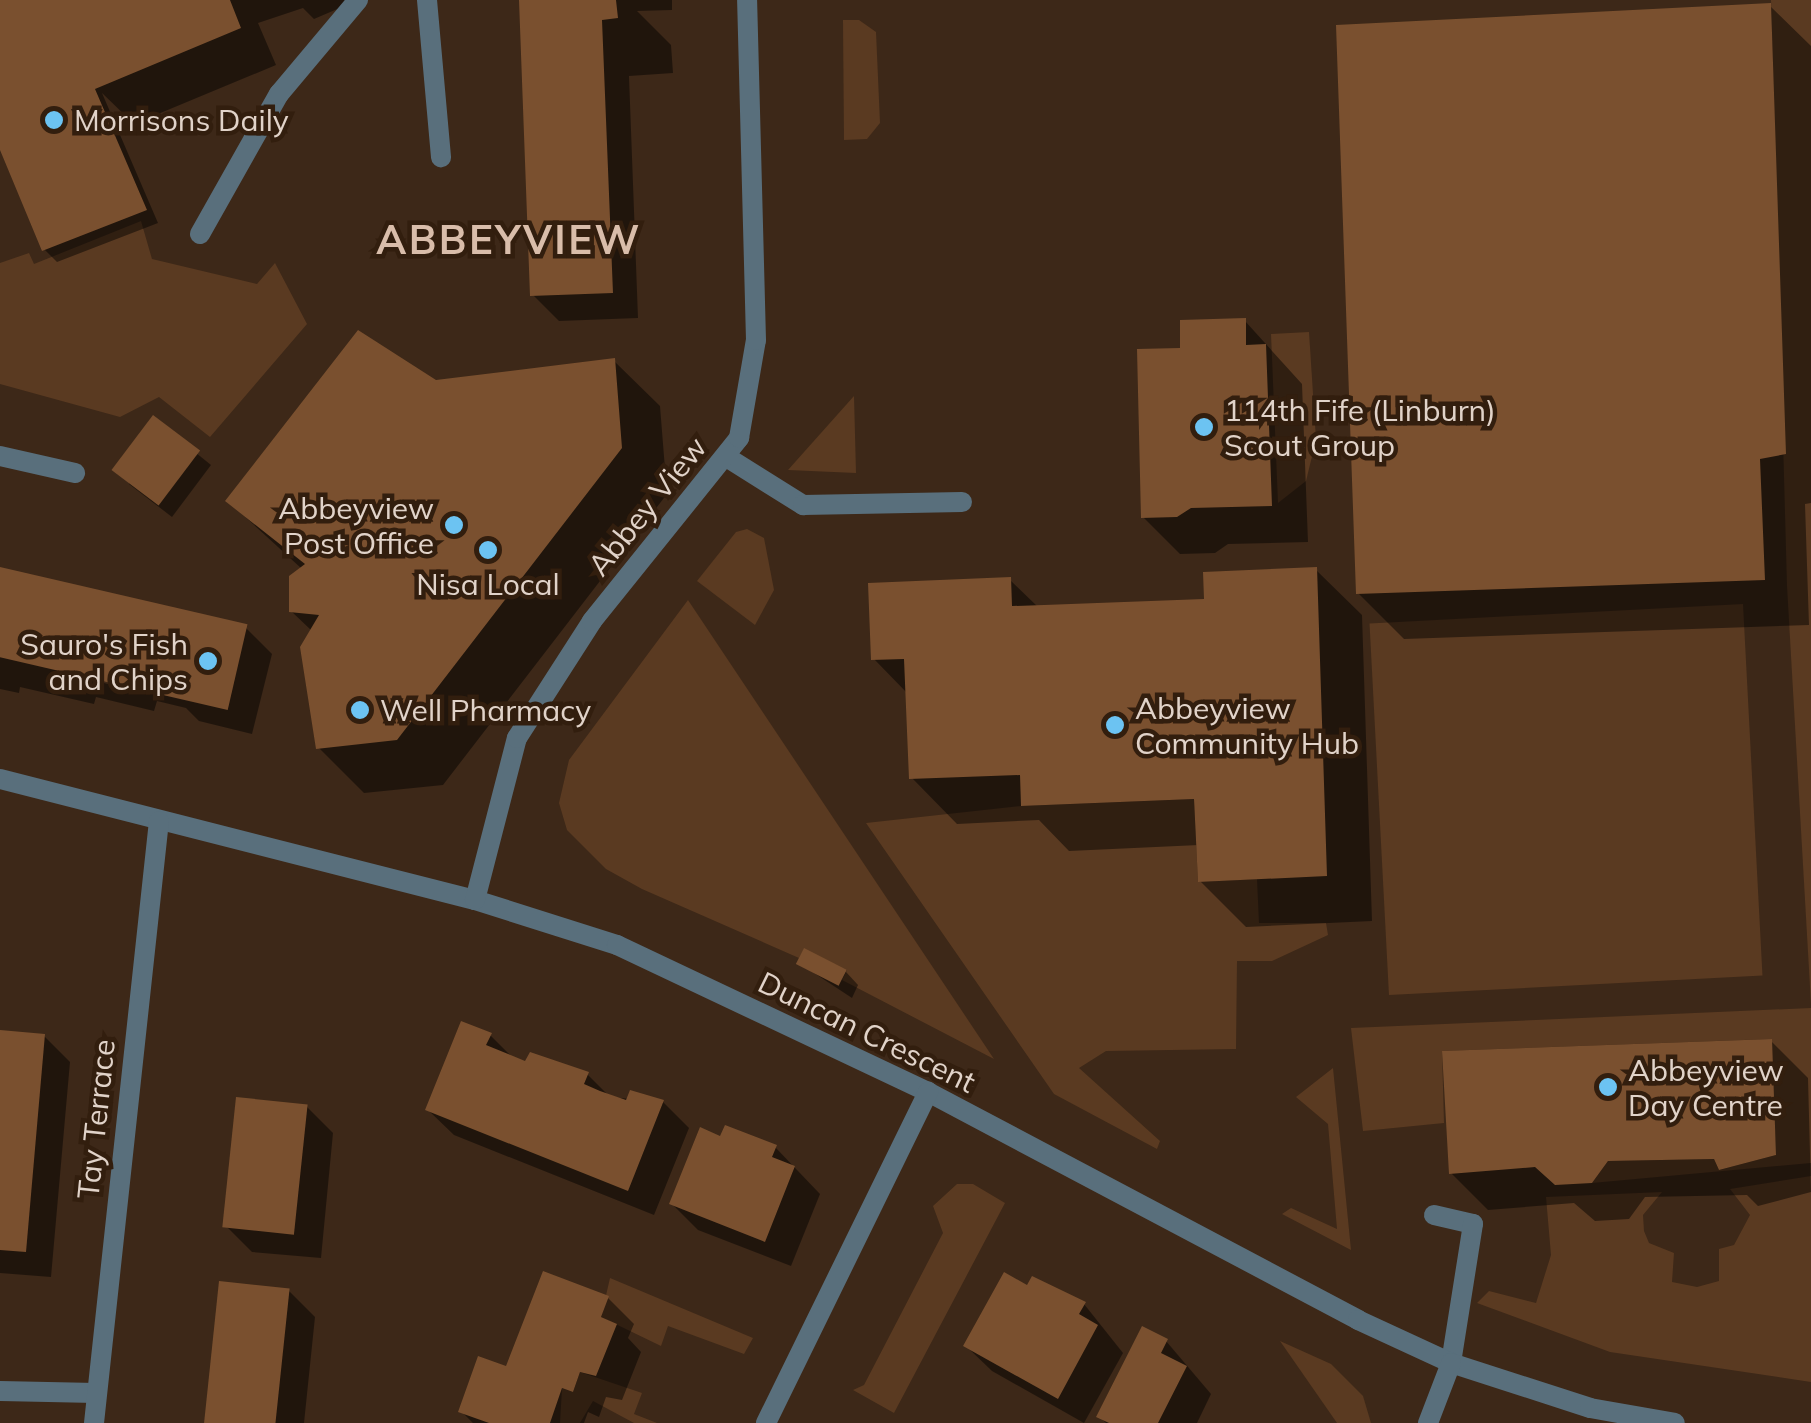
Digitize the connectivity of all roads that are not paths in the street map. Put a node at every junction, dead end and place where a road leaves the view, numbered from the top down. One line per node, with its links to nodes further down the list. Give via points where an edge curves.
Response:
1 (358, 0): 5 (street, via 279,94)
2 (428, 0): 4 (street)
3 (747, 0): 7 (street, Abbey View, via 756,340 746,411)
4 (441, 157)
5 (200, 234)
6 (0, 456): 8 (street)
7 (728, 458): 9 (street, via 803,504); 12 (street, Abbey View, via 592,621 517,738)
8 (75, 473)
9 (962, 502)
10 (0, 779): 11 (street, Duncan Crescent)
11 (159, 821): 12 (street, Duncan Crescent); 17 (street, Tay Terrace)
12 (475, 900): 13 (street, Duncan Crescent, via 617,945)
13 (928, 1092): 15 (street, Duncan Crescent); 19 (street)
14 (1434, 1215): 15 (street, via 1473,1224)
15 (1451, 1363): 20 (street); 21 (street, Duncan Crescent, via 1590,1408)
16 (0, 1392): 17 (street)
17 (96, 1393): 18 (street, Tay Terrace)
18 (94, 1423)
19 (766, 1423)
20 (1428, 1423)
21 (1675, 1423)

